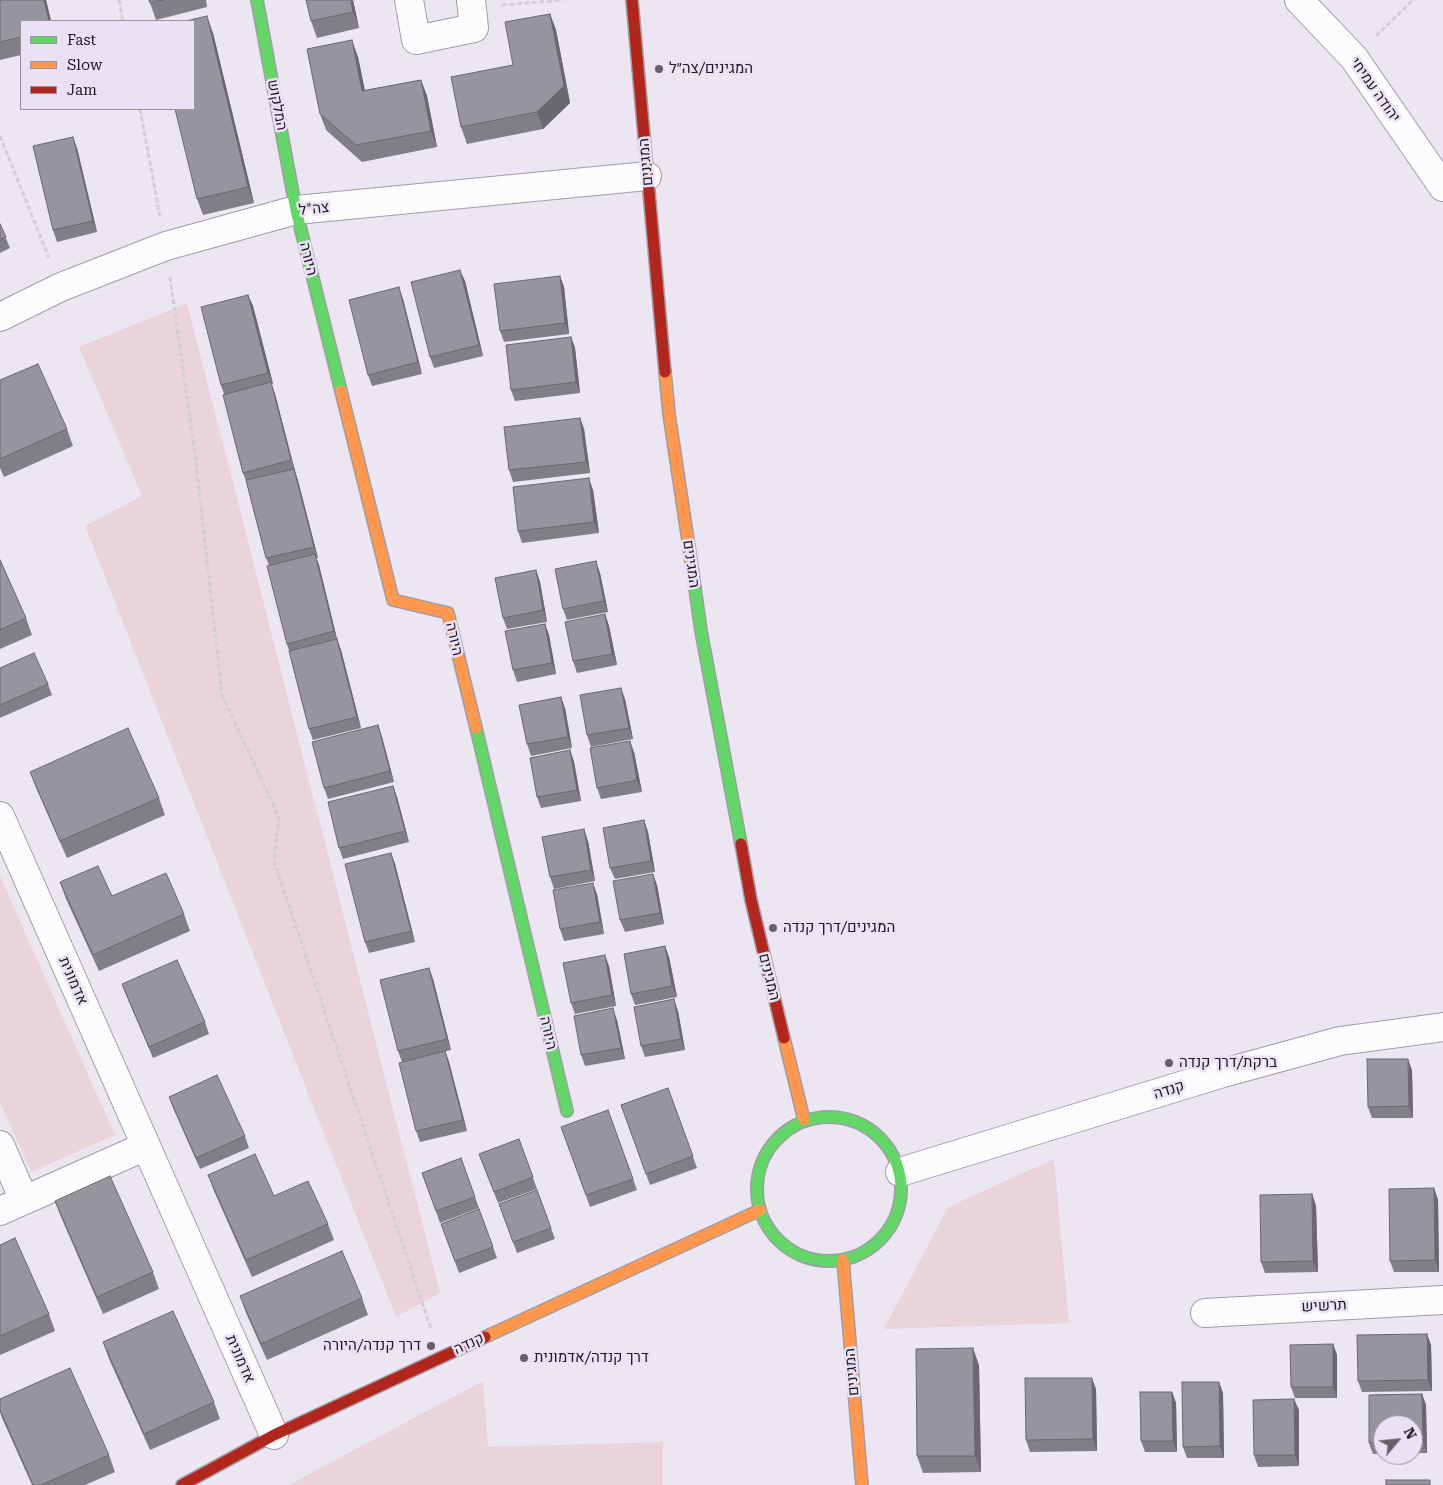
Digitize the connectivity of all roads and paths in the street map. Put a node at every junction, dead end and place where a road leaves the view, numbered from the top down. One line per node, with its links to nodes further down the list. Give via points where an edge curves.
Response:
1 (119, 0): 9 (path)
2 (257, 0): 15 (street, המלקוש)
3 (409, 0): 8 (street, via 416,40 474,28)
4 (564, 0): 8 (path)
5 (632, 0): 13 (street, המגינים)
6 (1299, 0): 10 (street, יהודה עמיחי)
7 (1413, 0): 10 (path)
8 (471, 4)
9 (123, 20)
10 (1354, 58): 14 (street, יהודה עמיחי)
11 (140, 110): 16 (path)
12 (0, 136): 17 (path)
13 (647, 176): 15 (street, צה"ל); 22 (street, המגינים, via 669,414 701,631 751,900)
14 (1443, 187)
15 (296, 210): 16 (street, צה"ל); 21 (street, היורה, via 392,600 448,613)
16 (166, 246): 17 (street, צה"ל); 32 (path, via 196,462 222,695 279,817 274,861)
17 (61, 287): 18 (street, צה"ל)
18 (0, 317)
19 (0, 816): 24 (street, אדמונית)
20 (1443, 1027): 25 (street, קנדה, via 1340,1041 1223,1073)
21 (567, 1111)
22 (804, 1120): 25 (street, via 829,1116 853,1120 874,1132 891,1150); 27 (street, via 786,1130 770,1147 760,1166 757,1188)
23 (0, 1146): 26 (street)
24 (146, 1146): 26 (street); 33 (street, אדמונית)
25 (900, 1172): 29 (street, via 902,1196 896,1218 883,1238 865,1252)
26 (24, 1200): 28 (street)
27 (760, 1210): 29 (street, via 769,1229 784,1245 802,1256 822,1261); 32 (street, קנדה)
28 (0, 1211)
29 (843, 1260): 35 (street, המגינים)
30 (1443, 1300): 31 (street, תרשיש)
31 (1205, 1313)
32 (441, 1357): 33 (street, קנדה)
33 (274, 1435): 34 (street, קנדה)
34 (182, 1485)
35 (862, 1485)

